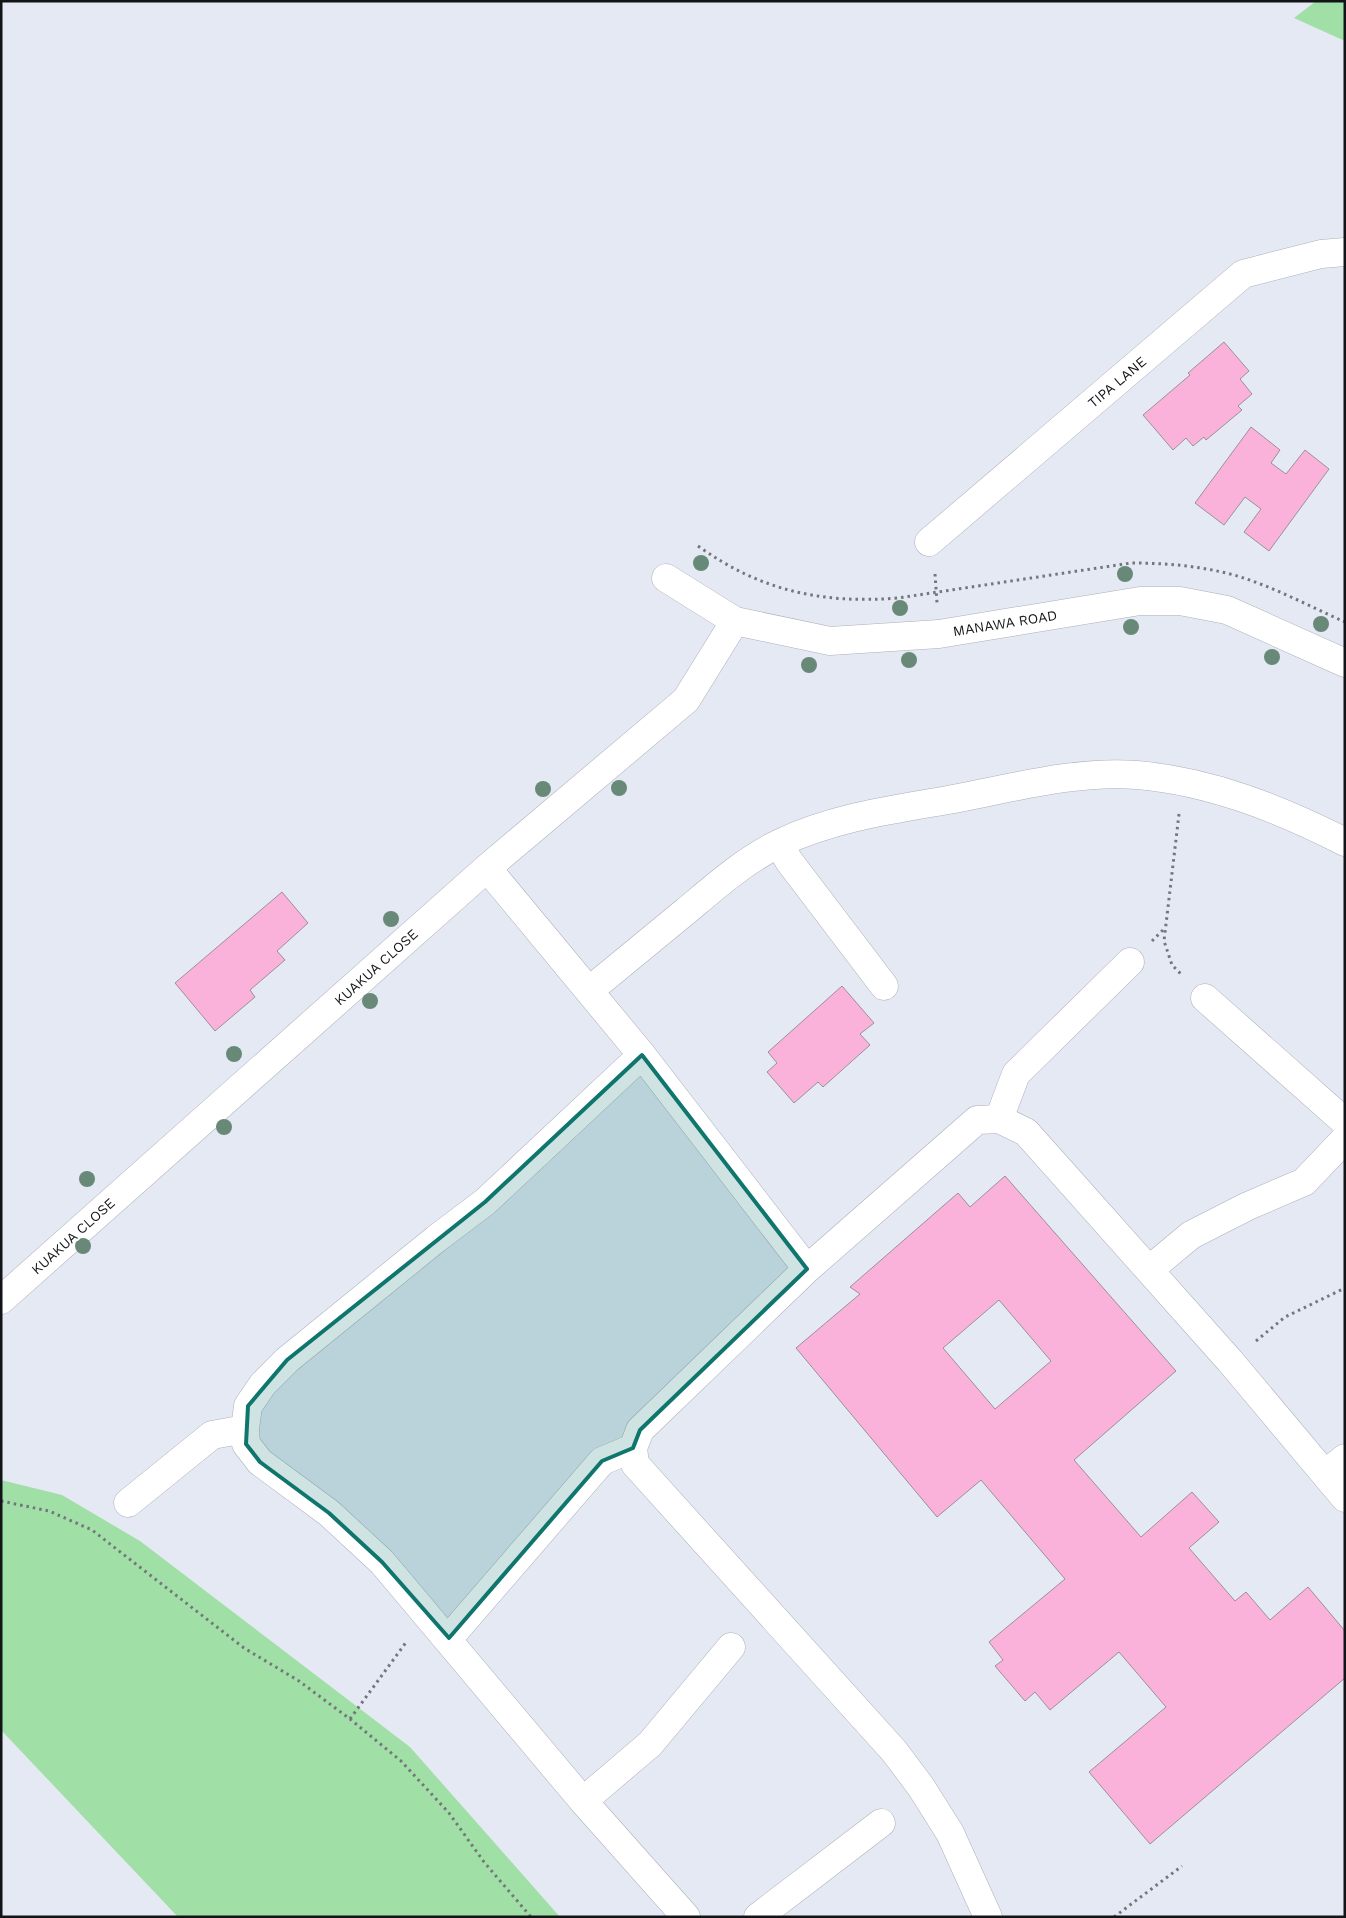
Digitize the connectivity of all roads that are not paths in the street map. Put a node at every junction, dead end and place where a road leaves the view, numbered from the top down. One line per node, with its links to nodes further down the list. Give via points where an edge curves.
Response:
1 (1333, 253): 2 (street, TIPA LANE, via 1243,274)
2 (929, 542)
3 (666, 578): 4 (street, MANAWA ROAD)
4 (735, 621): 5 (street, MANAWA ROAD, via 830,641 939,634 1140,601 1180,601 1227,610); 8 (street, KUAKUA CLOSE, via 686,700)
5 (1345, 663)
6 (1345, 842): 7 (street, via 1257,802 1136,775 1077,777 857,816)
7 (779, 844): 10 (street); 11 (street, via 734,870)
8 (487, 868): 11 (street); 19 (street, KUAKUA CLOSE)
9 (1130, 962): 14 (street, via 1016,1074)
10 (884, 986)
11 (590, 990): 13 (street)
12 (1205, 998): 15 (street)
13 (642, 1055): 17 (street); 20 (street, via 485,1202 286,1360 262,1384 248,1406)
14 (999, 1119): 17 (street, via 977,1120); 18 (street, via 1026,1132)
15 (1345, 1122)
16 (1345, 1139): 18 (street, via 1304,1182 1191,1235)
17 (807, 1269): 21 (street, via 640,1430)
18 (1149, 1270): 22 (street, via 1230,1362)
19 (1, 1300)
20 (245, 1428): 24 (street, via 212,1435); 25 (street, via 246,1444 260,1462 329,1513 382,1562)
21 (633, 1448): 25 (street, via 602,1461); 31 (street, via 635,1464 894,1751 950,1833)
22 (1335, 1466): 23 (street)
23 (1345, 1498)
24 (128, 1503)
25 (449, 1638): 27 (street)
26 (730, 1647): 27 (street, via 650,1744)
27 (583, 1801): 29 (street)
28 (881, 1823): 30 (street)
29 (686, 1917)
30 (758, 1917)
31 (988, 1917)

